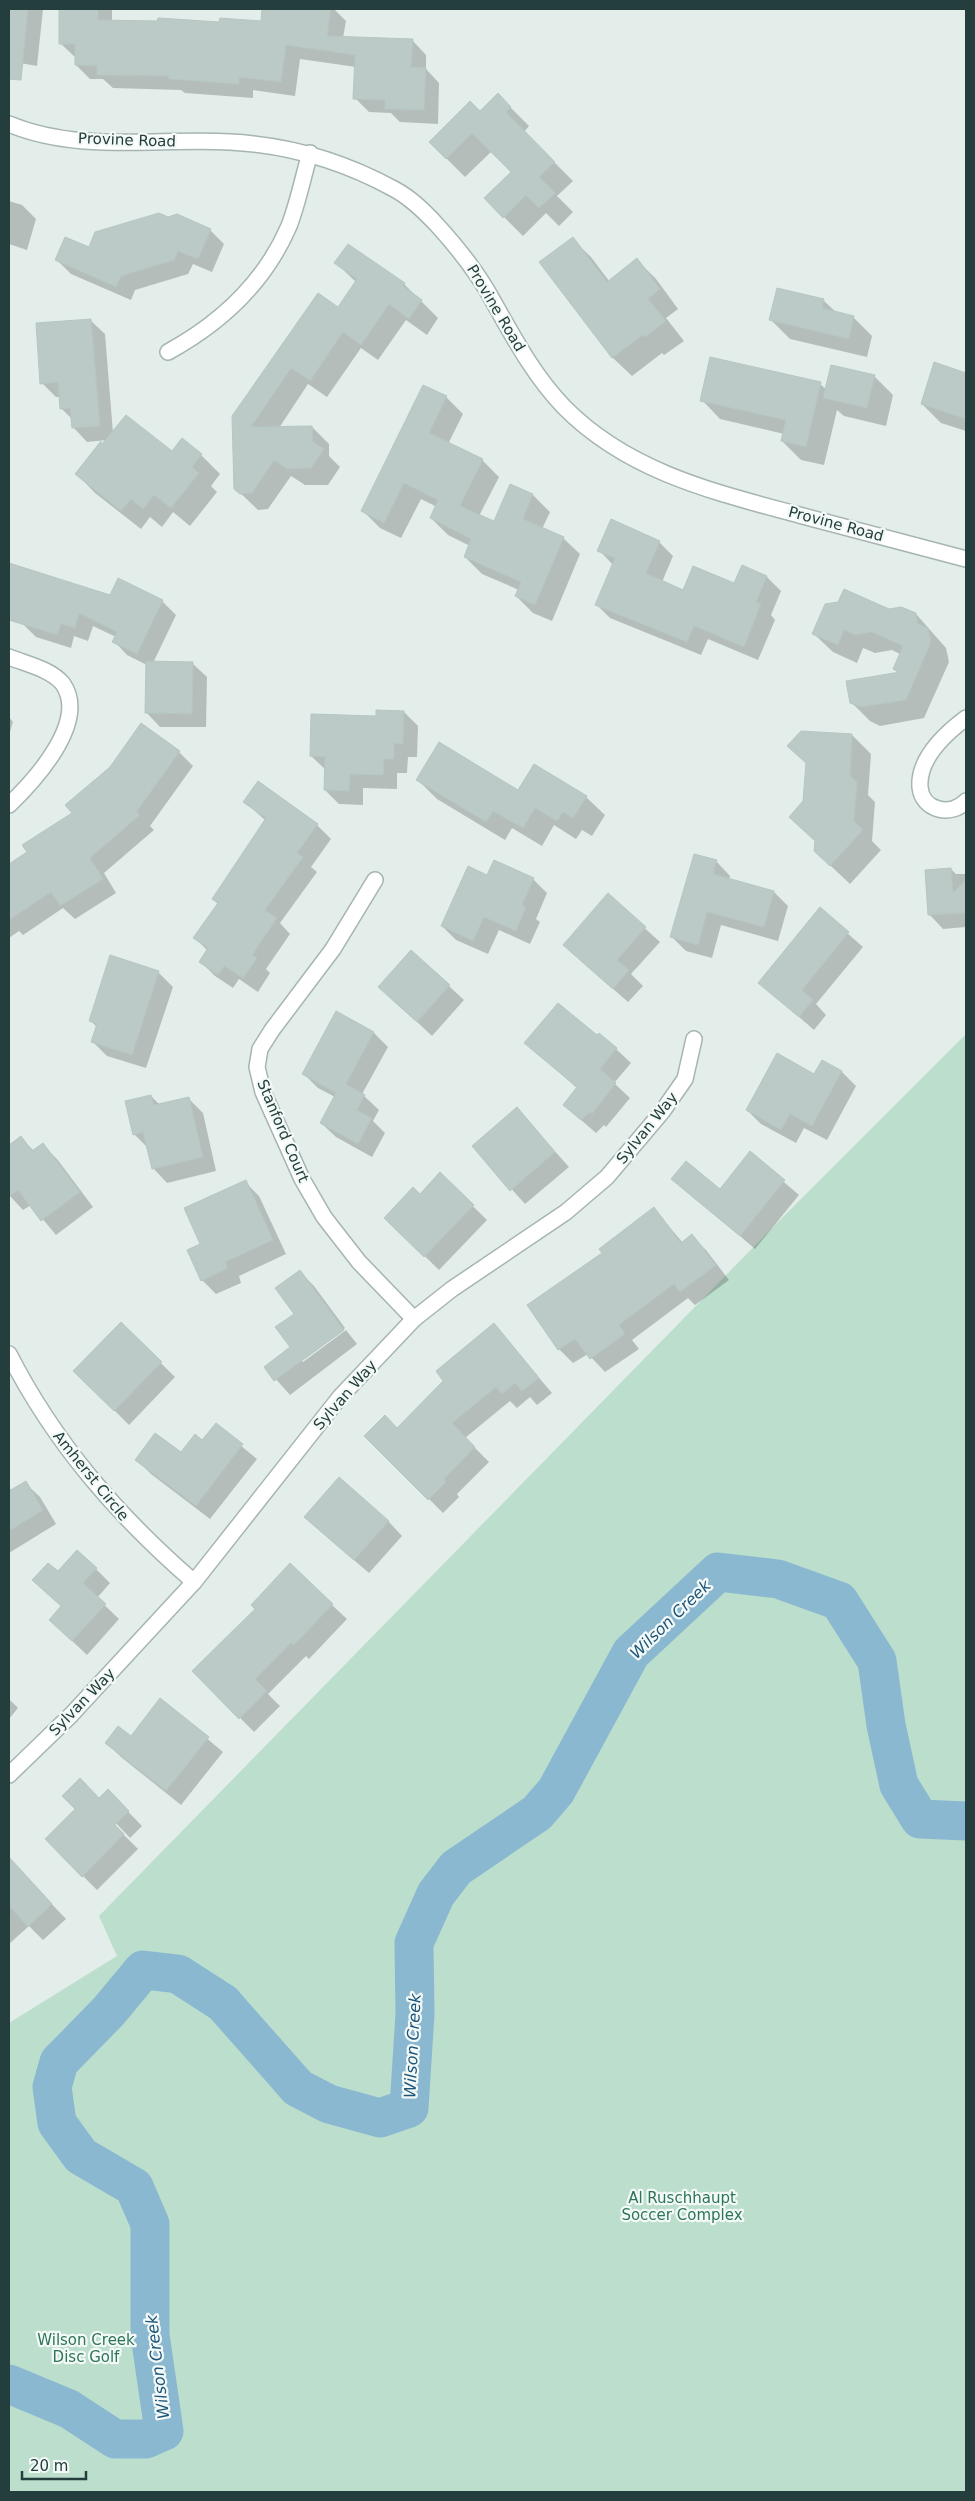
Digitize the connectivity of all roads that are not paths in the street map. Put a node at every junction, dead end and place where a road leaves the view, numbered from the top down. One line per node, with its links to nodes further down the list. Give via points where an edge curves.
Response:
1 (9, 124): 2 (street, Provine Road, via 82,140 228,142)
2 (310, 153): 3 (street, via 289,225 275,255 254,285 224,316 196,337); 4 (street, Provine Road, via 359,171 398,191 420,207 469,262 510,335 564,406 600,438 629,456 659,472 714,492)
3 (168, 352)
4 (966, 559)
5 (9, 658): 8 (street, via 53,675 63,685 69,712 59,745)
6 (966, 718): 7 (street, via 947,732 931,754 922,773 920,788 926,802 933,808 959,809)
7 (966, 801)
8 (9, 804)
9 (375, 880): 11 (street, Stanford Court, via 333,949 260,1049 257,1067 263,1092 302,1180 324,1217 359,1262)
10 (694, 1039): 11 (street, Sylvan Way, via 685,1079 662,1112 607,1176 566,1212 452,1289)
11 (414, 1319): 13 (street, Sylvan Way, via 340,1396)
12 (9, 1354): 13 (street, Amherst Circle, via 48,1423 100,1491)
13 (194, 1582): 14 (street, Sylvan Way, via 71,1715)
14 (9, 1775)

